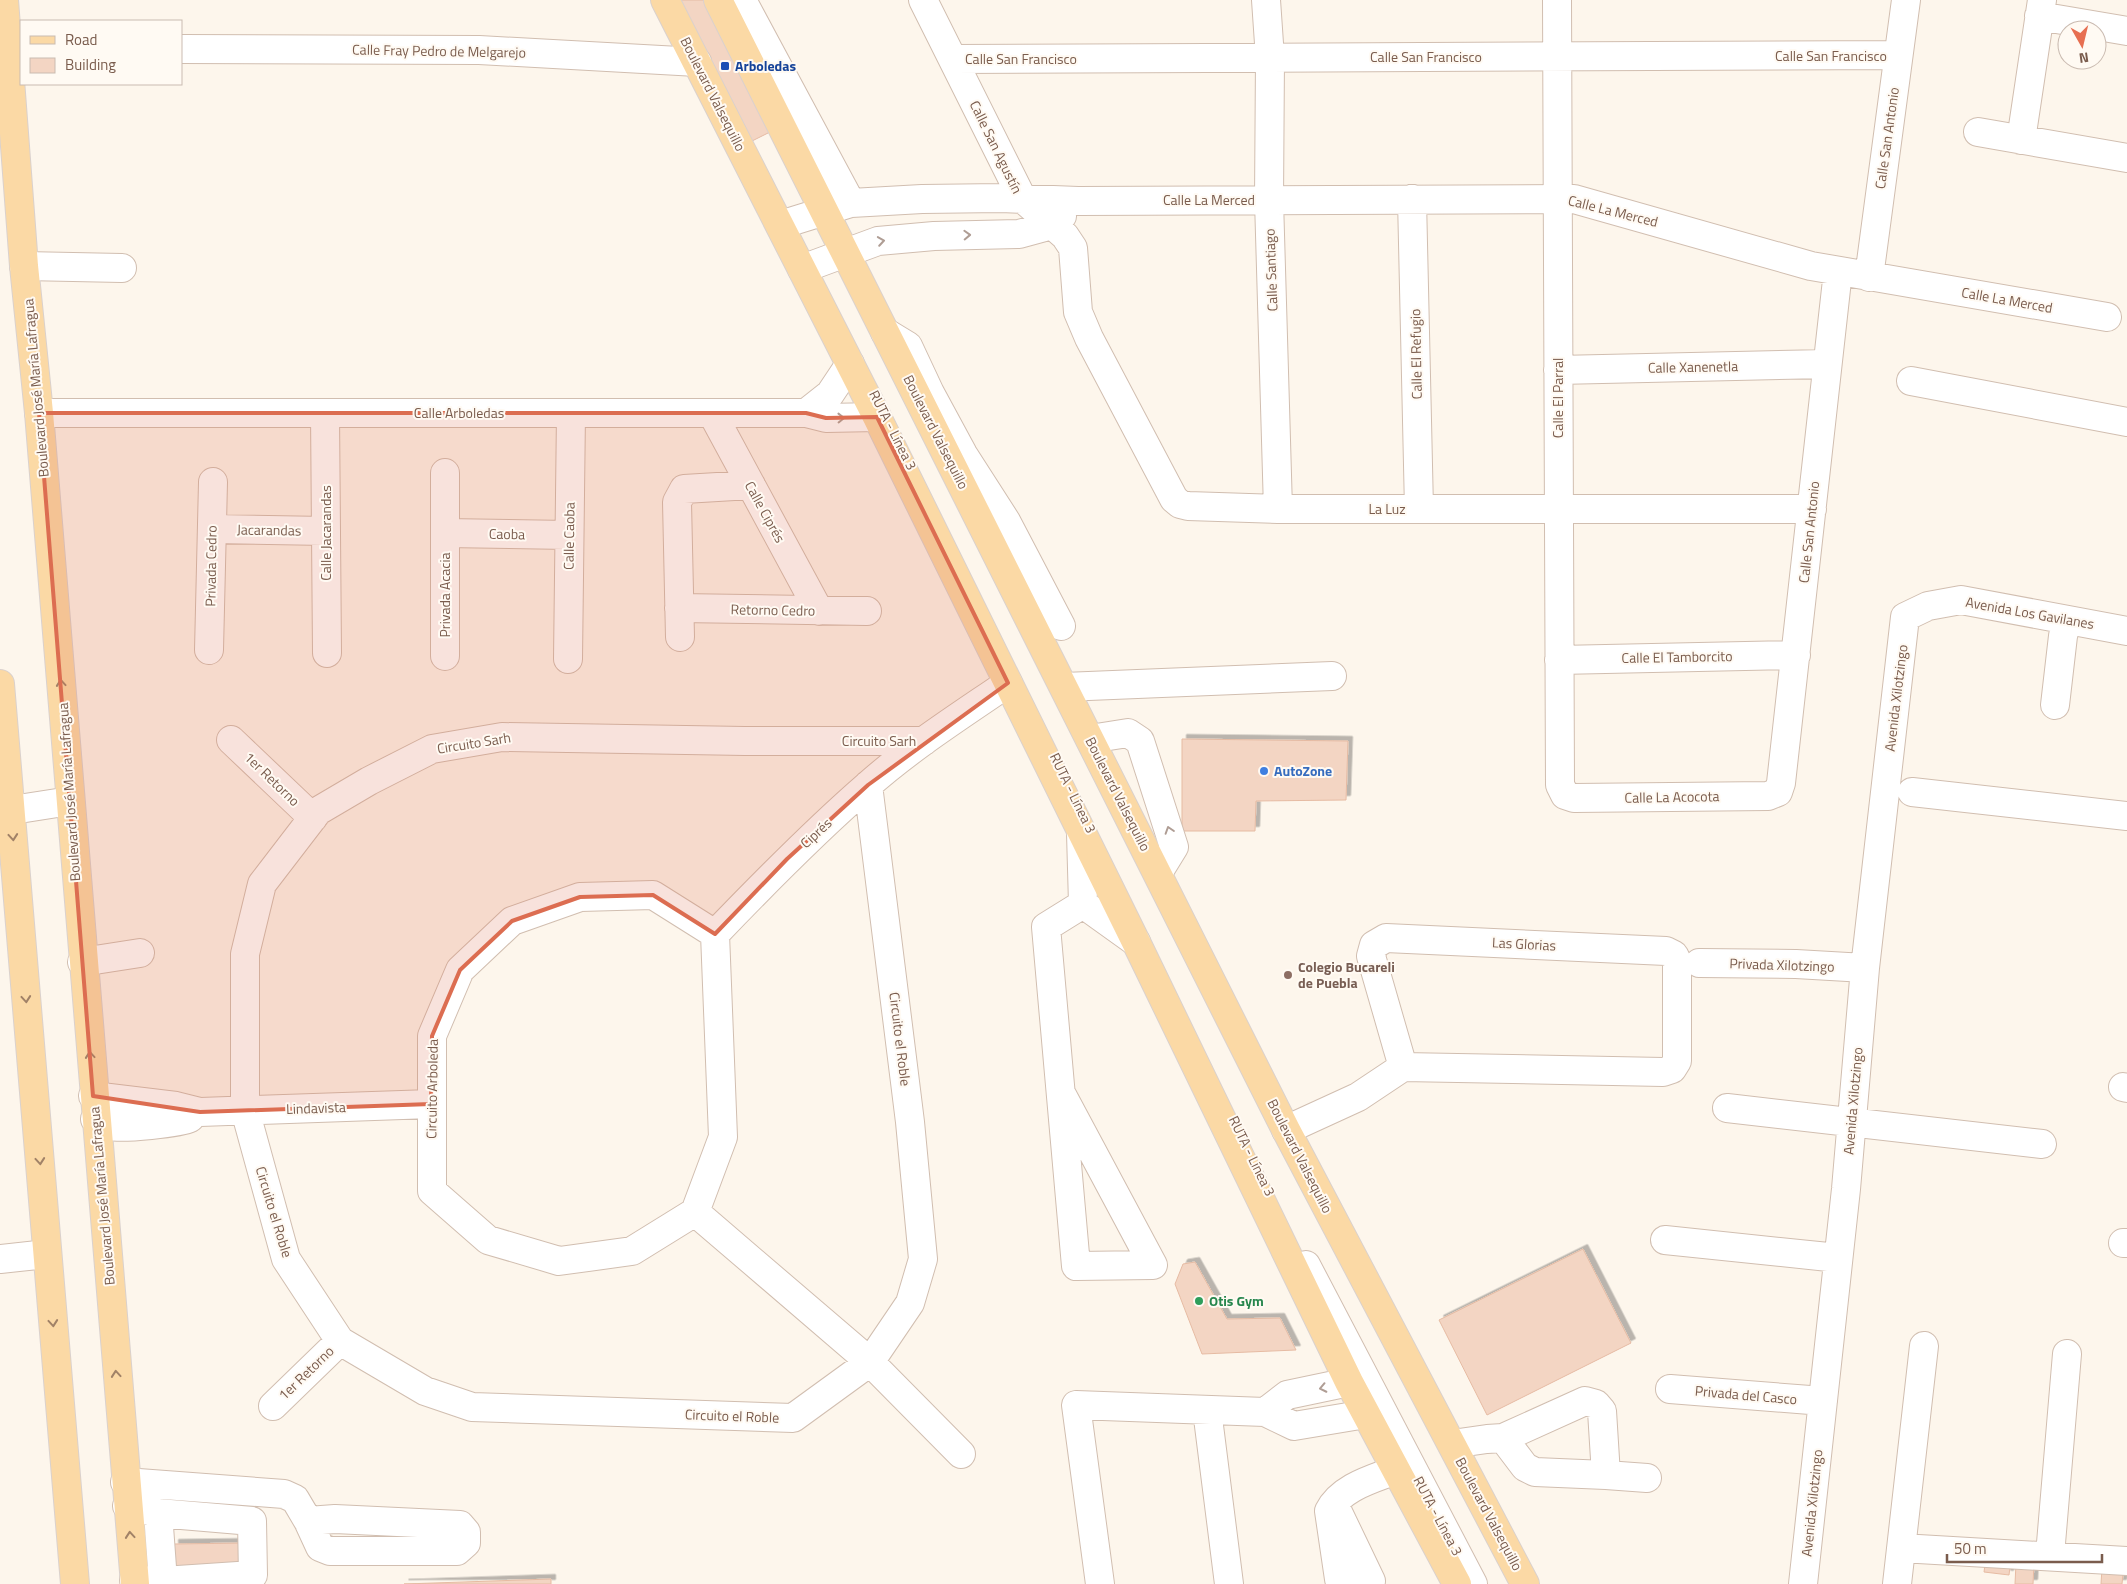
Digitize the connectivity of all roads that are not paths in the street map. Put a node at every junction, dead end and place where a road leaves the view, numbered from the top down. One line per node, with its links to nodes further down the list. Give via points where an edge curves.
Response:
1 (4, 0): 13 (main road, Boulevard José María Lafragua)
2 (665, 0): 19 (main road, Boulevard Valsequillo)
3 (675, 0): 30 (street)
4 (707, 0): 29 (street)
5 (718, 0): 29 (main road, Boulevard Valsequillo)
6 (742, 0): 28 (street)
7 (923, 0): 18 (street, Calle San Agustín)
8 (1266, 0): 17 (street, Calle Santiago)
9 (1557, 0): 16 (street, Calle El Parral)
10 (1906, 0): 15 (street, Calle San Antonio)
11 (2040, 8): 12 (street); 21 (street)
12 (2127, 31)
13 (15, 49): 33 (main road, Boulevard José María Lafragua)
14 (182, 49): 19 (street, Calle Fray Pedro de Melgarejo, via 479,50)
15 (1898, 55): 16 (street, Calle San Francisco); 37 (street, Calle San Antonio)
16 (1557, 57): 17 (street, Calle San Francisco); 25 (street, Calle El Parral)
17 (1270, 58): 18 (street, Calle San Francisco); 26 (street, Calle Santiago)
18 (953, 60): 23 (street, Calle San Agustín)
19 (697, 62): 30 (main road, Boulevard Valsequillo)
20 (1978, 132): 21 (street)
21 (2021, 140): 22 (street)
22 (2127, 158)
23 (1022, 198): 27 (street, Calle La Merced); 28 (street, Calle La Merced); 31 (street, Calle San Agustín)
24 (1412, 199): 25 (street, Calle La Merced); 26 (street, Calle La Merced); 56 (street, Calle El Refugio)
25 (1557, 199): 36 (street, Calle La Merced, via 1574,199); 42 (street, Calle El Parral)
26 (1269, 200): 27 (street, Calle La Merced); 55 (street, Calle Santiago)
27 (1078, 201): 31 (street)
28 (850, 203): 29 (street, Calle La Merced)
29 (819, 213): 30 (street, Calle La Merced); 32 (main road, Boulevard Valsequillo)
30 (784, 224): 34 (main road, Boulevard Valsequillo)
31 (1052, 225): 32 (street, one-way to 31, via 878,241 1019,234); 38 (street, Calle San Agustín, via 1073,248)
32 (840, 254): 34 (street); 51 (main road, Boulevard Valsequillo); 149 (street, via 1079,746)
33 (24, 266): 35 (street); 44 (main road, Boulevard José María Lafragua)
34 (806, 267): 40 (main road, Boulevard Valsequillo); 148 (street, RUTA - Línea 3, via 976,596 1300,1253)
35 (122, 268)
36 (1838, 271): 37 (street, Calle La Merced); 41 (street, Calle San Antonio)
37 (1869, 276): 39 (street, Calle La Merced)
38 (1078, 312): 55 (street, La Luz, via 1174,499 1188,506)
39 (2107, 316)
40 (850, 364): 48 (street, via 830,394); 49 (main road, Boulevard Valsequillo)
41 (1827, 364): 42 (street, Calle Xanenetla); 58 (street, Calle San Antonio)
42 (1558, 370): 57 (street, Calle El Parral)
43 (1911, 381): 50 (street)
44 (39, 413): 45 (street, Calle Arboledas); 89 (main road, Boulevard José María Lafragua, one-way to 44)
45 (325, 413): 46 (street, Calle Arboledas); 60 (street, Calle Jacarandas)
46 (571, 413): 47 (street, Calle Arboledas); 62 (street, Calle Caoba)
47 (712, 413): 48 (street, Calle Arboledas); 54 (street, Calle Ciprés)
48 (806, 413): 49 (street, Calle Arboledas, one-way to 49, via 826,418)
49 (877, 417): 78 (main road, Boulevard Valsequillo)
50 (2127, 422)
51 (957, 458): 68 (street, via 1006,521); 80 (main road, Boulevard Valsequillo)
52 (445, 473): 61 (street)
53 (213, 482): 59 (street, Privada Cedro)
54 (750, 485): 63 (street, via 684,489 679,495); 64 (street, Calle Ciprés)
55 (1278, 509): 56 (street, La Luz)
56 (1419, 509): 57 (street, La Luz)
57 (1559, 509): 58 (street, La Luz); 76 (street, Calle El Parral)
58 (1812, 509): 73 (street, Calle San Antonio)
59 (212, 529): 60 (street, Jacarandas); 71 (street, Privada Cedro)
60 (326, 531): 72 (street, Calle Jacarandas)
61 (445, 533): 62 (street, Caoba); 74 (street, Privada Acacia)
62 (569, 536): 75 (street, Calle Caoba)
63 (679, 608): 64 (street, Retorno Cedro); 70 (street)
64 (819, 610): 65 (street, Retorno Cedro)
65 (867, 611)
66 (1905, 618): 67 (street, Avenida Los Gavilanes, via 1928,606 1961,600); 101 (street, Avenida Xilotzingo)
67 (2067, 620): 69 (street, Avenida Los Gavilanes); 81 (street)
68 (1062, 626)
69 (2127, 631)
70 (680, 637)
71 (209, 650)
72 (326, 653)
73 (1796, 655): 76 (street, Calle El Tamborcito); 86 (street, Calle San Antonio)
74 (445, 656)
75 (568, 659)
76 (1559, 660): 88 (street, Calle El Parral, via 1560,785)
77 (1332, 676): 80 (street)
78 (1008, 683): 84 (street, Circuito Sarh); 93 (main road, Boulevard Valsequillo)
79 (0, 684): 90 (main road)
80 (1064, 687): 82 (main road, Boulevard Valsequillo)
81 (2055, 705)
82 (1090, 739): 94 (main road, Boulevard Valsequillo); 94 (street, one-way to 82, via 1174,847 1140,741 1128,733)
83 (231, 740): 92 (street, 1er Retorno)
84 (924, 740): 85 (street, Ciprés); 92 (street, Circuito Sarh, via 502,737 432,749 369,781)
85 (868, 785): 96 (street, Ciprés, via 787,858); 119 (street, Circuito el Roble, via 910,1122 923,1259 910,1303)
86 (1778, 792): 88 (street, Calle La Acocota, via 1768,796 1574,798)
87 (1912, 792): 91 (street)
88 (1565, 795)
89 (70, 802): 90 (street); 99 (main road, Boulevard José María Lafragua)
90 (5, 811): 113 (main road, one-way to 113)
91 (2127, 816)
92 (313, 818): 107 (street, Circuito Sarh, via 262,884 245,954)
93 (1081, 833): 95 (street); 97 (main road, Boulevard Valsequillo)
94 (1158, 873): 109 (main road, Boulevard Valsequillo)
95 (1082, 904): 97 (street); 103 (street, via 1046,928)
96 (715, 934): 104 (street, Circuito Arboleda, via 653,895 580,897 512,921 460,970 432,1036); 111 (street, via 722,1137)
97 (1136, 942): 120 (main road, Boulevard Valsequillo)
98 (140, 953): 99 (street)
99 (82, 962): 105 (main road, Boulevard José María Lafragua, one-way to 99)
100 (1699, 963): 101 (street, Privada Xilotzingo)
101 (1865, 968): 108 (street, Avenida Xilotzingo)
102 (1403, 1067): 102 (street, Las Glorias, via 1663,1072 1672,1069 1677,1061 1677,961 1666,951 1386,938 1374,945 1371,956); 109 (street, via 1358,1097)
103 (1061, 1093): 103 (street, via 1076,1266 1153,1266 1139,1240)
104 (431, 1104): 107 (street, Lindavista); 111 (street, Circuito Arboleda, via 432,1191 488,1240 559,1261 632,1251)
105 (94, 1108): 107 (street, Lindavista, via 111,1126 160,1124 184,1121 200,1112); 133 (main road, Boulevard José María Lafragua, one-way to 105)
106 (1727, 1108): 108 (street)
107 (245, 1110): 116 (street, Circuito el Roble, via 286,1258)
108 (1851, 1122): 110 (street); 114 (street, Avenida Xilotzingo)
109 (1286, 1130): 128 (main road, Boulevard Valsequillo)
110 (2042, 1144)
111 (695, 1212): 119 (street)
112 (1665, 1240): 114 (street)
113 (47, 1254): 115 (street); 142 (main road, one-way to 142)
114 (1838, 1258): 122 (street, Avenida Xilotzingo)
115 (0, 1259)
116 (340, 1341): 119 (street, Circuito el Roble, via 425,1391 472,1407 793,1418); 123 (street, 1er Retorno)
117 (1924, 1346): 137 (street)
118 (2067, 1354): 138 (street)
119 (870, 1362): 129 (street)
120 (1349, 1382): 125 (street, one-way to 125, via 1287,1395); 126 (main road, Boulevard Valsequillo)
121 (1670, 1389): 122 (street, Privada del Casco)
122 (1823, 1401): 151 (street, Avenida Xilotzingo)
123 (273, 1406)
124 (1208, 1410): 125 (street); 143 (street, via 1076,1405); 144 (street)
125 (1265, 1412): 126 (street, via 1294,1426)
126 (1366, 1414): 130 (main road, Boulevard Valsequillo)
127 (1503, 1438): 128 (street); 131 (street, via 1525,1467 1535,1472); 131 (street, via 1585,1401 1596,1404 1602,1411)
128 (1452, 1444): 150 (main road, Boulevard Valsequillo)
129 (961, 1454)
130 (1396, 1470): 134 (street, via 1355,1486); 147 (main road, Boulevard Valsequillo)
131 (1606, 1475): 132 (street)
132 (1647, 1478)
133 (126, 1494): 135 (street); 136 (street, via 284,1494 295,1499); 141 (main road, Boulevard José María Lafragua, one-way to 133)
134 (1333, 1502): 145 (street, via 1329,1520 1339,1579); 146 (street)
135 (158, 1513): 140 (street); 140 (street, via 252,1521 253,1575)
136 (308, 1521): 136 (street, via 320,1547 330,1552 457,1551 466,1543 466,1532 460,1525 335,1519)
137 (1900, 1548): 138 (street); 152 (street)
138 (2050, 1555): 139 (street)
139 (2127, 1560)
140 (163, 1581): 141 (street)
141 (134, 1582)
142 (75, 1584)
143 (1100, 1584)
144 (1229, 1584)
145 (1345, 1584)
146 (1370, 1584)
147 (1457, 1584)
148 (1473, 1584)
149 (1513, 1584)
150 (1526, 1584)
151 (1803, 1584)
152 (1897, 1584)

